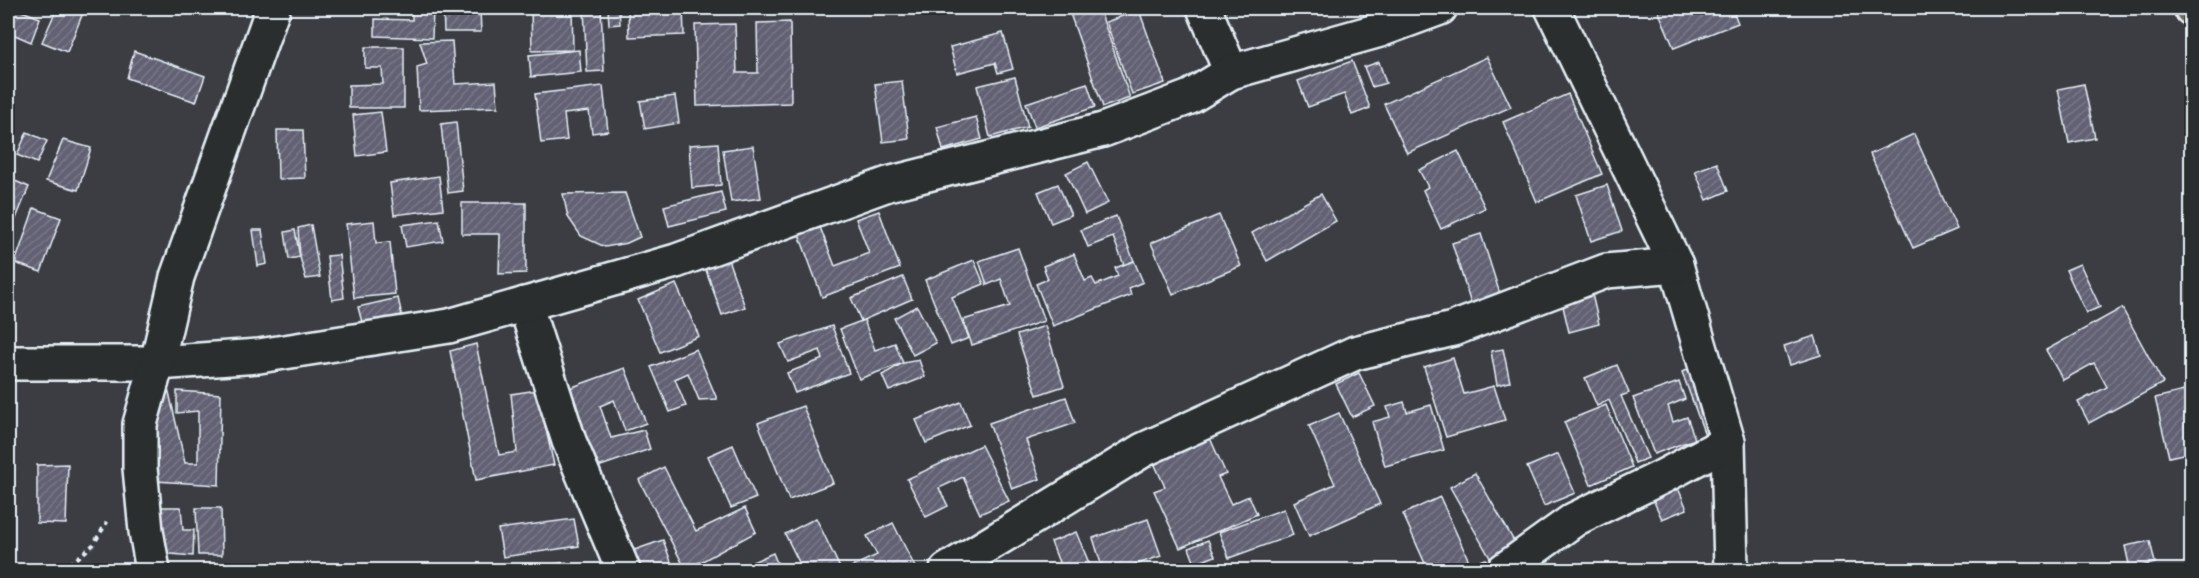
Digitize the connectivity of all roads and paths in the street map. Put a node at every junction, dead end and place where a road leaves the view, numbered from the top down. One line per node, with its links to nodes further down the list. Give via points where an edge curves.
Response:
1 (273, 8): 9 (street, via 177,277)
2 (1204, 8): 5 (street)
3 (1440, 8): 5 (street, via 1380,30)
4 (1552, 8): 6 (street)
5 (1231, 72): 7 (street, via 1190,97 1103,130 888,184 676,261)
6 (1676, 265): 10 (street); 15 (street, via 1606,271 1453,329 1355,352 1143,450)
7 (525, 304): 9 (street, via 449,326 259,356); 14 (street, via 569,441)
8 (8, 363): 9 (street)
9 (157, 363): 13 (street, via 140,424 140,468)
10 (1728, 442): 16 (street, via 1575,519); 17 (street)
11 (111, 516): 12 (path, via 93,544)
12 (63, 570)
13 (153, 570)
14 (623, 570)
15 (947, 570)
16 (1504, 570)
17 (1731, 570)

